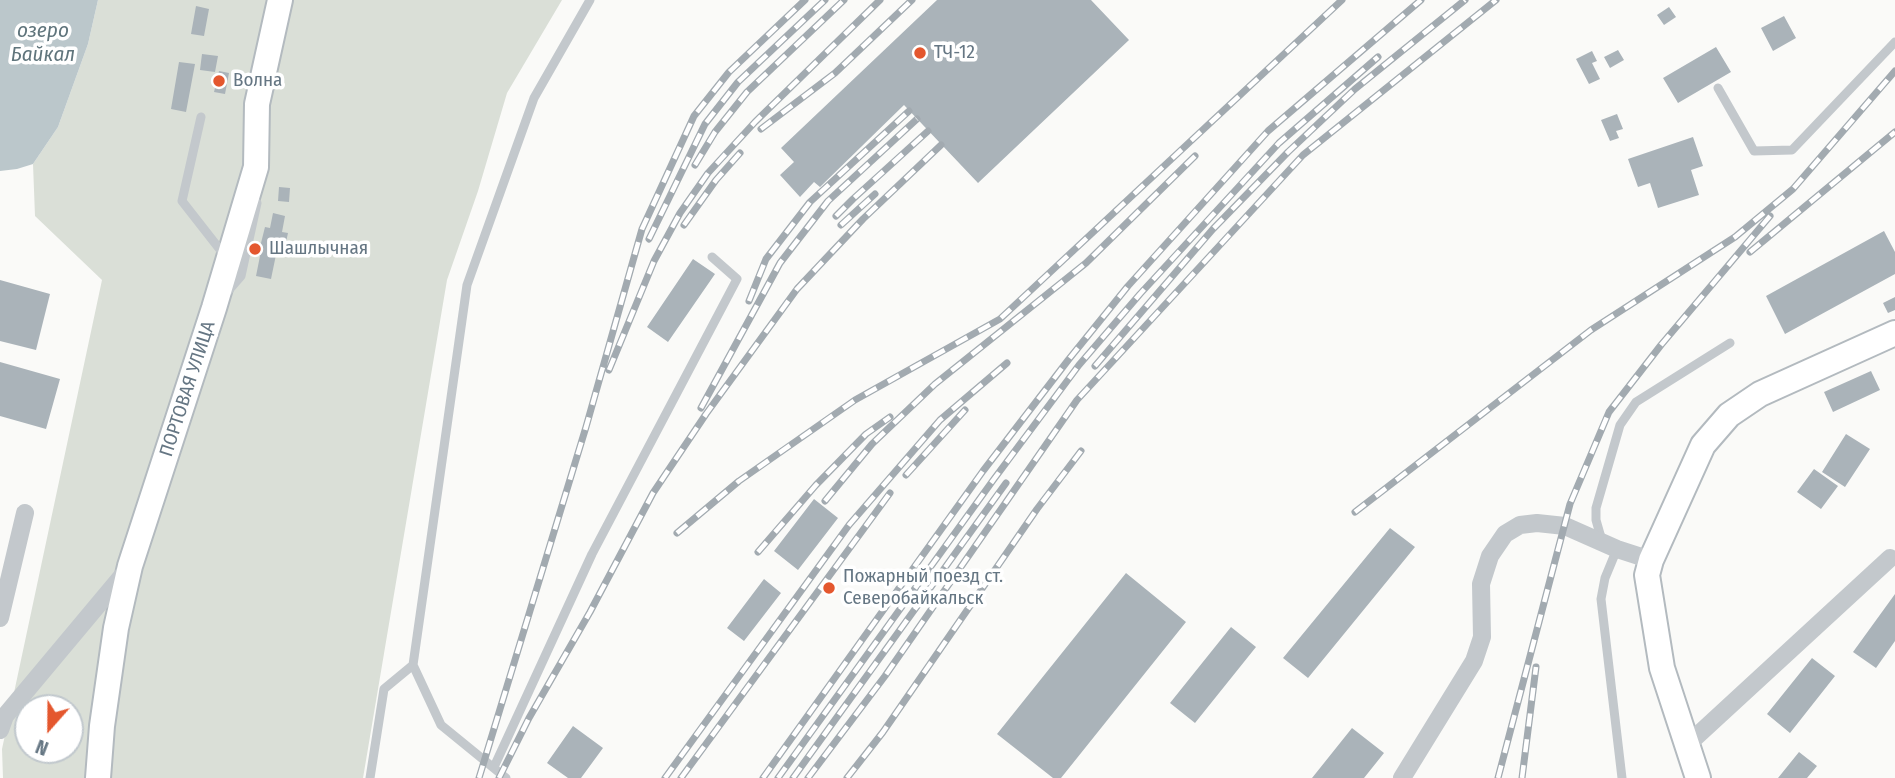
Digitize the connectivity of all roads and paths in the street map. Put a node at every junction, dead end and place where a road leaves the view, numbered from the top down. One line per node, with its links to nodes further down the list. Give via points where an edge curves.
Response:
1 (280, 0): 6 (main road, ПОРТОВАЯ УЛИЦА, via 257,104)
2 (590, 0): 18 (lane, via 534,98 467,285)
3 (1895, 42): 4 (lane, via 1792,150 1754,151)
4 (1718, 88)
5 (201, 117): 8 (lane, via 182,201)
6 (256, 167): 8 (main road, ПОРТОВАЯ УЛИЦА); 9 (lane, via 259,198 241,276)
7 (712, 257): 21 (lane, via 737,279 592,554)
8 (228, 260): 9 (main road, ПОРТОВАЯ УЛИЦА)
9 (214, 308): 16 (main road, ПОРТОВАЯ УЛИЦА)
10 (1895, 333): 15 (main road, via 1760,394 1729,415 1703,445)
11 (1730, 343): 13 (lane, via 1636,402 1620,425 1596,508 1596,520)
12 (25, 513): 17 (street)
13 (1610, 546): 15 (street); 25 (street, via 1564,526 1520,525 1505,534 1490,556 1481,584 1482,636 1475,661); 26 (lane, via 1601,599)
14 (1890, 558): 20 (street)
15 (1651, 560): 20 (main road, via 1647,575 1662,668)
16 (130, 566): 19 (street); 22 (main road, ПОРТОВАЯ УЛИЦА, via 116,628)
17 (0, 618)
18 (413, 665): 21 (lane, via 441,725); 23 (lane, via 384,690)
19 (2, 715)
20 (1687, 745): 27 (main road)
21 (494, 767): 24 (lane)
22 (99, 778)
23 (370, 778)
24 (506, 778)
25 (1402, 778)
26 (1622, 778)
27 (1698, 778)

